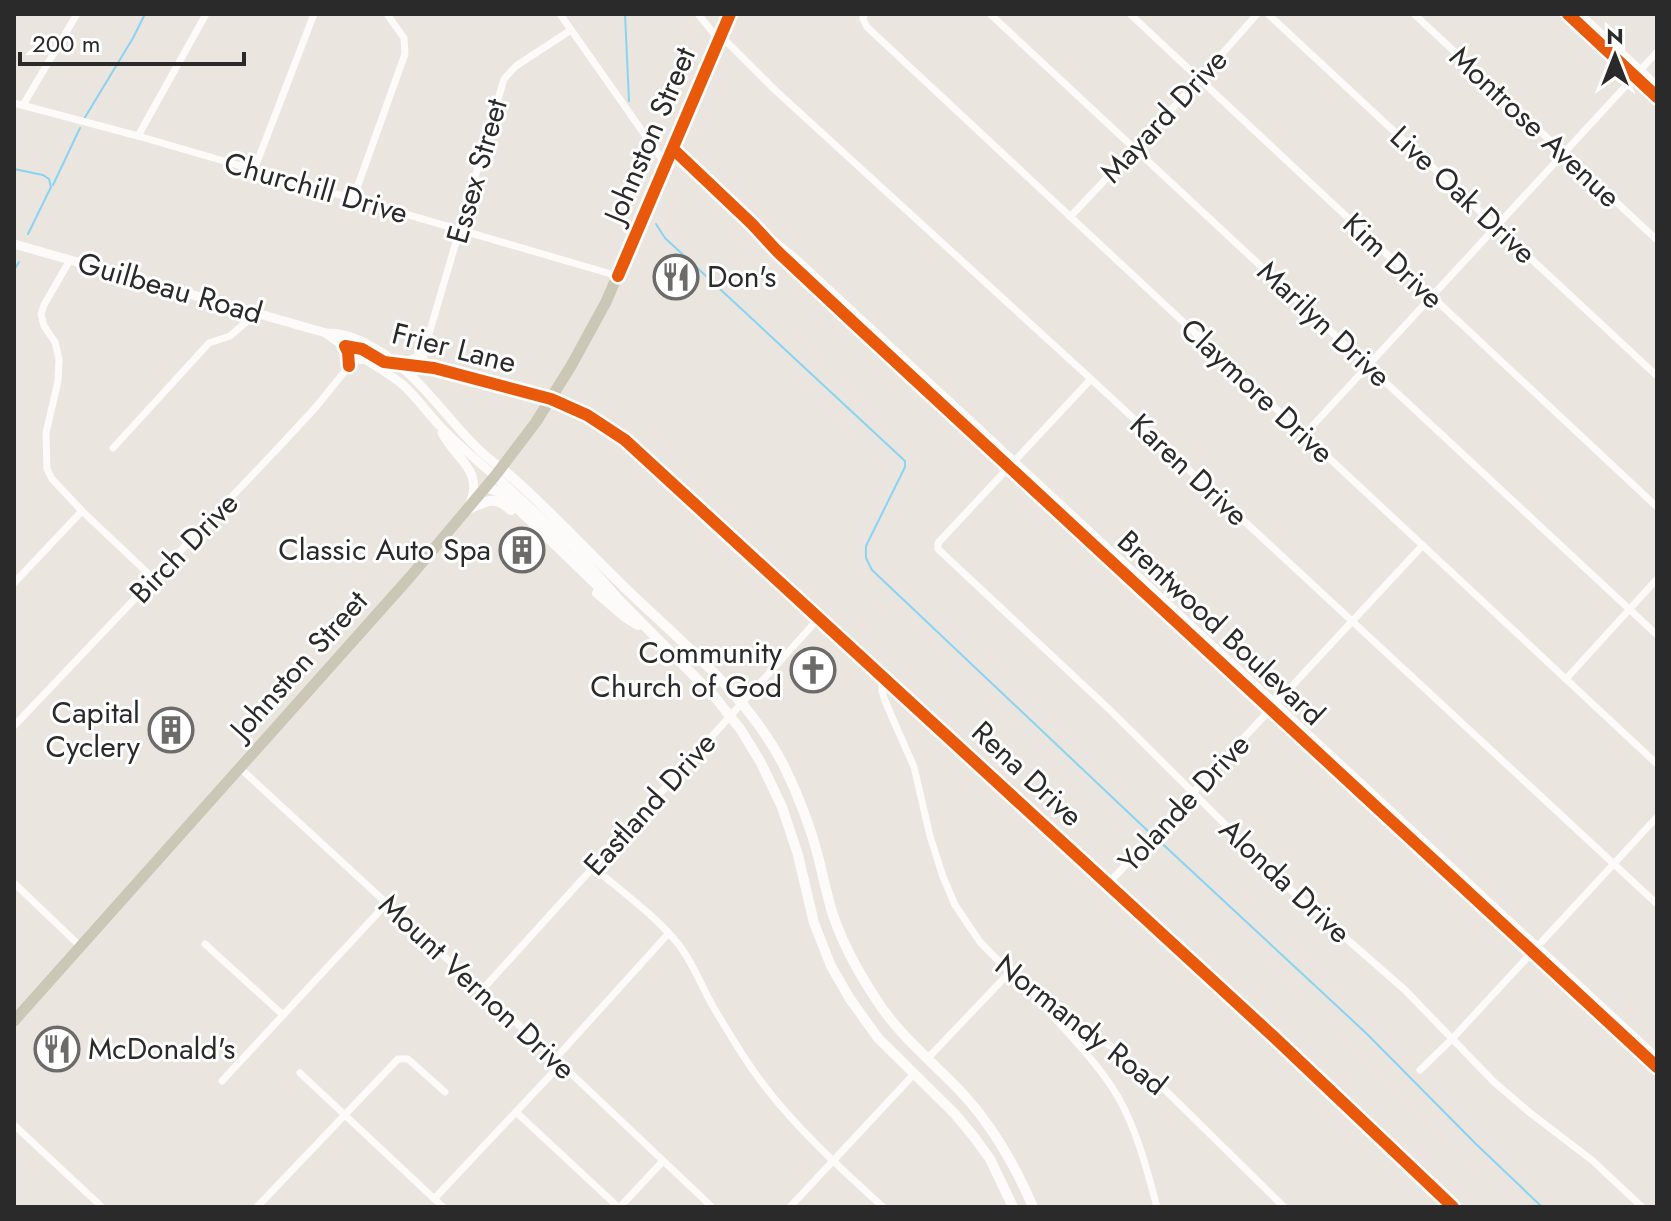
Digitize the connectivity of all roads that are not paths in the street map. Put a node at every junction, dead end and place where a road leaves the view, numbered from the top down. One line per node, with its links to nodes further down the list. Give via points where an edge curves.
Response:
1 (77, 14): 24 (street)
2 (206, 14): 25 (street)
3 (314, 14): 30 (street)
4 (387, 14): 31 (street, via 404,38 405,54)
5 (560, 14): 16 (street)
6 (698, 14): 17 (street, Karen Drive)
7 (730, 14): 17 (main road, Johnston Street)
8 (864, 14): 32 (street, Claymore Drive, via 867,27)
9 (990, 14): 26 (street, Marilyn Drive)
10 (1130, 14): 20 (street, Kim Drive)
11 (1257, 14): 20 (street, Mayard Drive)
12 (1268, 14): 33 (street, Live Oak Drive)
13 (1414, 14): 28 (street, Montrose Avenue)
14 (1581, 14): 19 (street)
15 (1571, 15): 19 (street)
16 (571, 30): 29 (street); 34 (street, Essex Street, via 504,79)
17 (720, 38): 27 (main road, Johnston Street); 50 (street, Karen Drive)
18 (1657, 52): 19 (street)
19 (1638, 73): 21 (street); 22 (street); 28 (street)
20 (1201, 78): 26 (street, Mayard Drive); 39 (street, Kim Drive)
21 (1657, 85)
22 (1657, 97)
23 (14, 103): 24 (street, Churchill Drive)
24 (23, 105): 25 (street, Churchill Drive)
25 (138, 136): 30 (street, Churchill Drive)
26 (1134, 148): 32 (street, Mayard Drive); 46 (street, Marilyn Drive)
27 (673, 149): 29 (main road, Johnston Street); 55 (street, Brentwood Boulevard)
28 (1563, 153): 33 (street); 35 (street, Montrose Avenue)
29 (666, 165): 38 (main road, Johnston Street)
30 (254, 170): 31 (street, Churchill Drive)
31 (353, 199): 34 (street, Churchill Drive)
32 (1070, 217): 53 (street, Claymore Drive)
33 (1496, 226): 39 (street); 49 (street, Live Oak Drive)
34 (460, 229): 38 (street, Churchill Drive); 42 (street, Essex Street)
35 (1657, 240)
36 (14, 244): 37 (street, Guilbeau Road)
37 (70, 260): 40 (street, Guilbeau Road); 60 (street, via 41,314 59,359 45,459 52,479)
38 (618, 276): 51 (main road, Johnston Street)
39 (1431, 295): 46 (street); 58 (street, Kim Drive)
40 (258, 312): 41 (street, Guilbeau Road); 54 (street, via 230,336 209,343)
41 (326, 333): 43 (street, Guilbeau Road); 45 (street, Guilbeau Road, via 342,333)
42 (426, 344): 45 (street, via 413,358); 48 (street, Essex Street)
43 (345, 346): 44 (street, Guilbeau Road); 45 (street, Frier Lane); 47 (street)
44 (368, 359): 47 (street, Birch Drive); 52 (street, Guilbeau Road, via 407,389)
45 (394, 361): 48 (street, Frier Lane); 56 (street, Guilbeau Road)
46 (1368, 364): 53 (street); 66 (street, Marilyn Drive)
47 (349, 366): 62 (street, Birch Drive)
48 (416, 366): 51 (street, Frier Lane)
49 (1657, 376)
50 (1091, 379): 55 (street); 68 (street, Karen Drive)
51 (551, 399): 56 (main road, Johnston Street); 67 (street, Rena Drive, via 626,441)
52 (437, 423): 56 (street, Guilbeau Road); 59 (street, via 473,474)
53 (1304, 435): 61 (street, Claymore Drive)
54 (113, 448)
55 (1012, 464): 75 (street, Brentwood Boulevard); 80 (street, Alonda Drive, via 937,547)
56 (498, 472): 57 (main road, Johnston Street); 65 (main road); 71 (main road, via 528,492)
57 (486, 487): 59 (main road, Johnston Street); 65 (main road, via 503,494 600,589)
58 (1657, 507)
59 (467, 510): 69 (main road, via 488,501 504,503 585,583); 79 (main road, Johnston Street)
60 (82, 511): 62 (street); 64 (street)
61 (1423, 545): 68 (street, Yolande Drive); 73 (street, Claymore Drive)
62 (154, 579): 77 (street, Birch Drive)
63 (1657, 579): 66 (street)
64 (14, 583)
65 (621, 602): 69 (main road); 71 (main road)
66 (1629, 608): 70 (street, Marilyn Drive); 73 (street)
67 (819, 618): 72 (street, Rena Drive); 74 (street, Eastland Drive)
68 (1352, 621): 75 (street, Yolande Drive); 82 (street, Karen Drive)
69 (650, 633): 76 (main road)
70 (1657, 635)
71 (688, 647): 74 (main road)
72 (882, 676): 85 (street, Rena Drive); 92 (street, Normandy Road, via 885,701 914,767 949,892 980,942)
73 (1566, 679): 78 (street, Claymore Drive)
74 (741, 703): 76 (street, Eastland Drive); 99 (main road, via 783,765 804,811 833,916 858,970 888,1016)
75 (1273, 706): 80 (street, Yolande Drive); 91 (street, Brentwood Boulevard)
76 (730, 715): 83 (street, Eastland Drive); 104 (main road, via 782,807 831,966 878,1038)
77 (14, 726)
78 (1657, 764)
79 (240, 768): 86 (street, Mount Vernon Drive); 90 (main road, Johnston Street)
80 (1194, 793): 85 (street, Yolande Drive); 97 (street, Alonda Drive, via 1292,891 1405,990)
81 (1657, 817): 82 (street)
82 (1615, 864): 87 (street, Karen Drive); 91 (street)
83 (593, 867): 88 (street); 93 (street, Eastland Drive)
84 (14, 883): 90 (street)
85 (1108, 884): 124 (street, Rena Drive)
86 (387, 903): 93 (street, Mount Vernon Drive); 95 (street)
87 (1657, 904)
88 (668, 934): 100 (street); 110 (street, via 761,1080)
89 (205, 944): 95 (street)
90 (81, 947): 96 (main road, Johnston Street)
91 (1535, 949): 97 (street); 98 (street, Brentwood Boulevard); 101 (street, Brentwood Boulevard)
92 (1009, 973): 94 (street, Normandy Road); 99 (street)
93 (481, 991): 100 (street, Mount Vernon Drive)
94 (1034, 995): 122 (street, via 1093,1062 1125,1109); 123 (street, Normandy Road, via 1157,1082)
95 (283, 1015): 105 (street)
96 (14, 1021)
97 (1451, 1040): 102 (street); 125 (street, Alonda Drive)
98 (1657, 1057)
99 (928, 1058): 121 (main road, via 998,1137)
100 (558, 1062): 107 (street); 111 (street, Mount Vernon Drive)
101 (1657, 1067)
102 (1420, 1070)
103 (300, 1073): 108 (street)
104 (914, 1074): 110 (street); 120 (main road, via 983,1148)
105 (222, 1081)
106 (445, 1092): 108 (street, via 408,1059 398,1059)
107 (516, 1112): 112 (street); 116 (street)
108 (344, 1114): 112 (street); 114 (street)
109 (14, 1125): 113 (street)
110 (832, 1160): 118 (street); 119 (street)
111 (663, 1161): 116 (street); 117 (street, Mount Vernon Drive)
112 (434, 1199): 115 (street)
113 (102, 1207)
114 (257, 1207)
115 (443, 1207)
116 (619, 1207)
117 (712, 1207)
118 (790, 1207)
119 (883, 1207)
120 (1013, 1207)
121 (1033, 1207)
122 (1157, 1207)
123 (1284, 1207)
124 (1453, 1207)
125 (1642, 1207)

